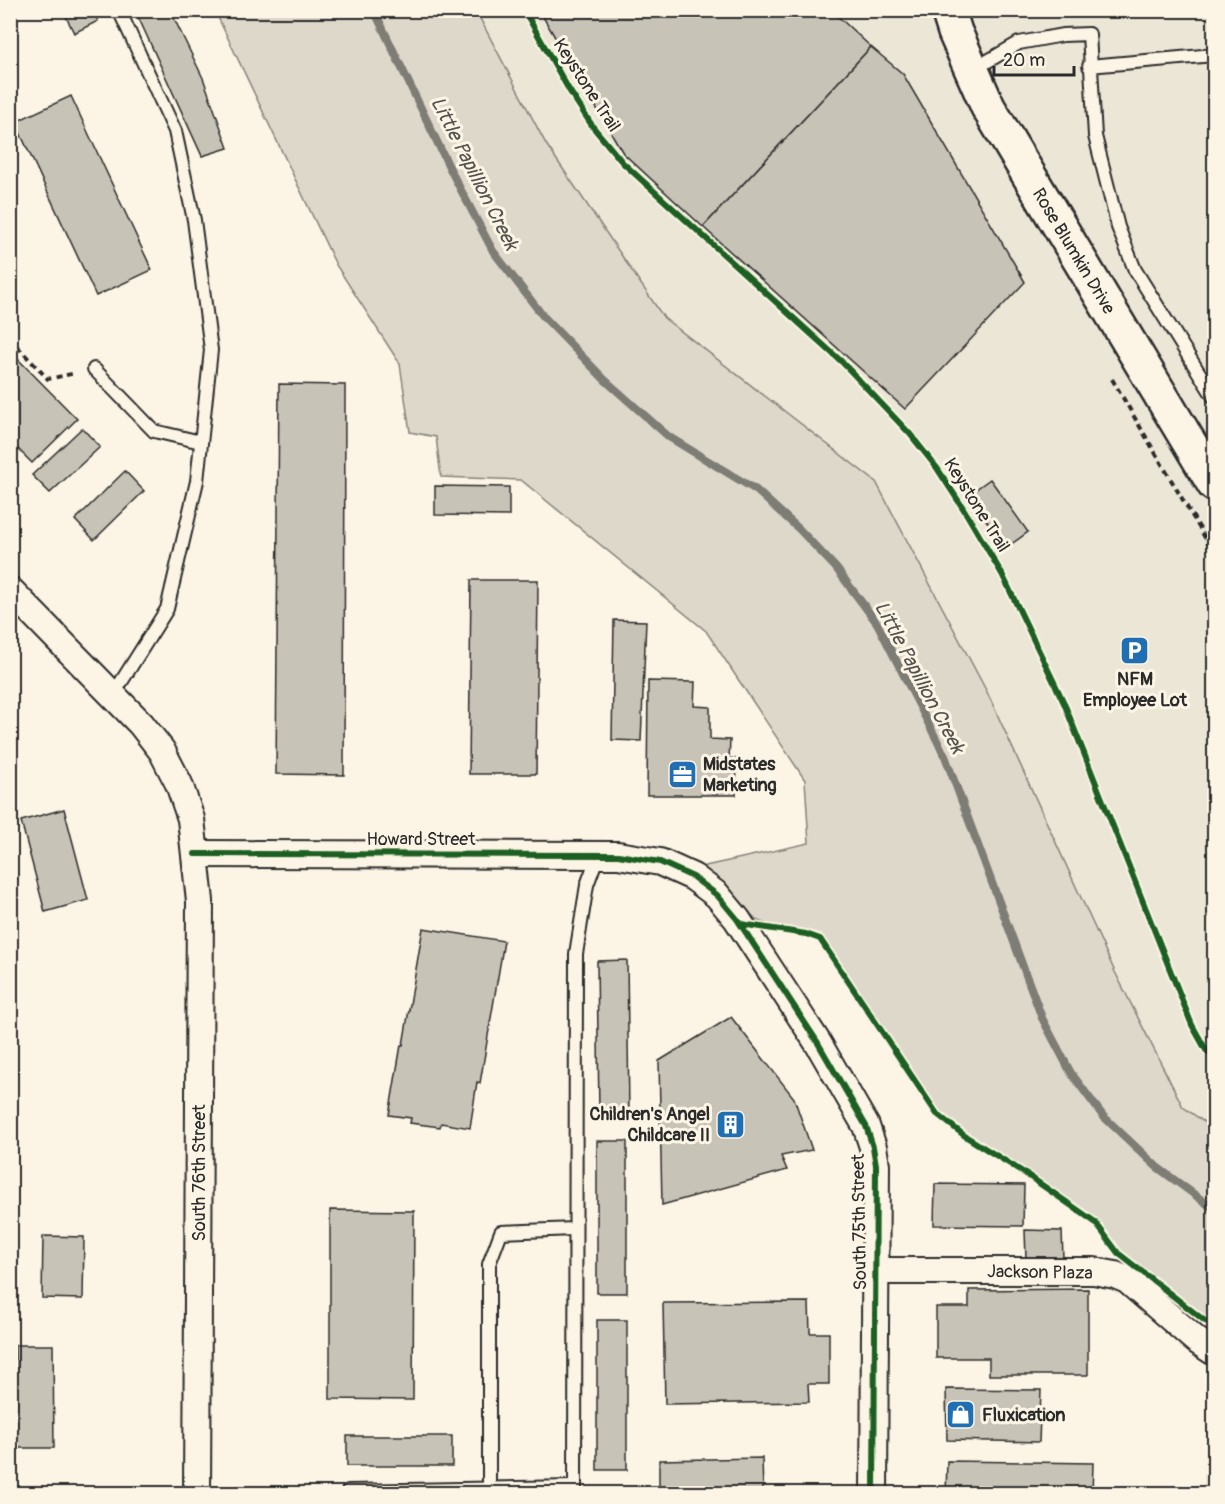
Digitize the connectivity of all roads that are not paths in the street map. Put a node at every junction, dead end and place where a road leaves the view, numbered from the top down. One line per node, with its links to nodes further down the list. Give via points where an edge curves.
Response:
1 (119, 10): 8 (lane, via 175,131 194,220 211,350)
2 (948, 10): 5 (main road, Rose Blumkin Drive)
3 (1215, 55): 4 (lane)
4 (1089, 66): 5 (lane, via 1089,34 1019,43); 7 (lane, via 1095,136 1118,227 1135,270)
5 (972, 70): 9 (main road, Rose Blumkin Drive, via 1013,150)
6 (94, 369): 8 (lane, via 154,431)
7 (1215, 396)
8 (201, 442): 11 (lane, via 197,481 167,609)
9 (1215, 484)
10 (10, 590): 11 (street)
11 (113, 695): 12 (street, via 162,751 191,819)
12 (195, 854): 13 (street, Howard Street); 21 (street, South 76th Street, via 200,902)
13 (598, 855): 14 (street, Howard Street); 15 (lane, via 587,885 576,954)
14 (646, 859): 16 (street, South 75th Street, via 693,877 717,895 737,919 818,1043 866,1126 876,1165)
15 (574, 1228): 18 (lane, via 501,1232 489,1264); 19 (lane)
16 (875, 1271): 17 (street, Jackson Plaza, via 1094,1271 1115,1275 1127,1280); 22 (street, South 75th Street)
17 (1215, 1352)
18 (489, 1489): 19 (lane); 20 (lane)
19 (575, 1490)
20 (348, 1491)
21 (197, 1494)
22 (874, 1494)

